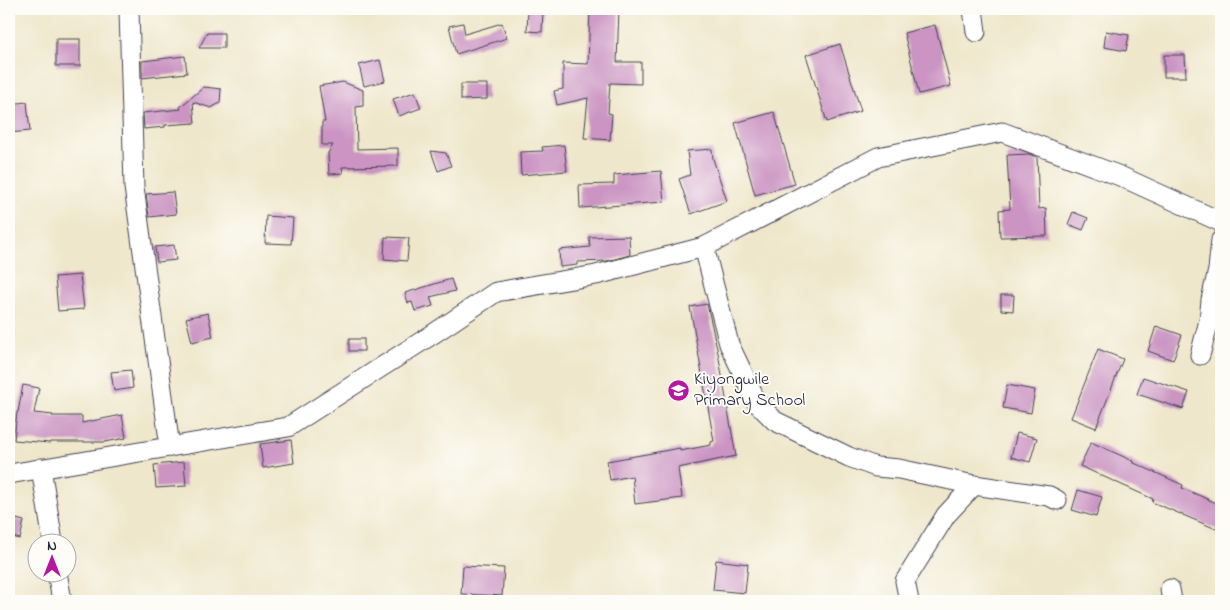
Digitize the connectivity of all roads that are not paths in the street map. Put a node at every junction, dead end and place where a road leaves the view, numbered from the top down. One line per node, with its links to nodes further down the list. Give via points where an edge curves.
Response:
1 (129, 9): 8 (street, via 134,187)
2 (973, 9): 3 (street)
3 (976, 32)
4 (1221, 222): 6 (street, via 1120,176 1002,132 878,157)
5 (1221, 240): 7 (street, via 1210,321)
6 (704, 247): 8 (street, via 596,275 496,292 288,427); 11 (street, via 729,344 757,404 775,421 876,467)
7 (1200, 355)
8 (170, 447): 9 (street)
9 (41, 468): 10 (street); 13 (street)
10 (9, 474)
11 (974, 485): 12 (street, via 1049,496); 16 (street, via 946,514 905,581)
12 (1057, 500)
13 (51, 532)
14 (59, 582): 15 (street)
15 (62, 601)
16 (909, 601)

